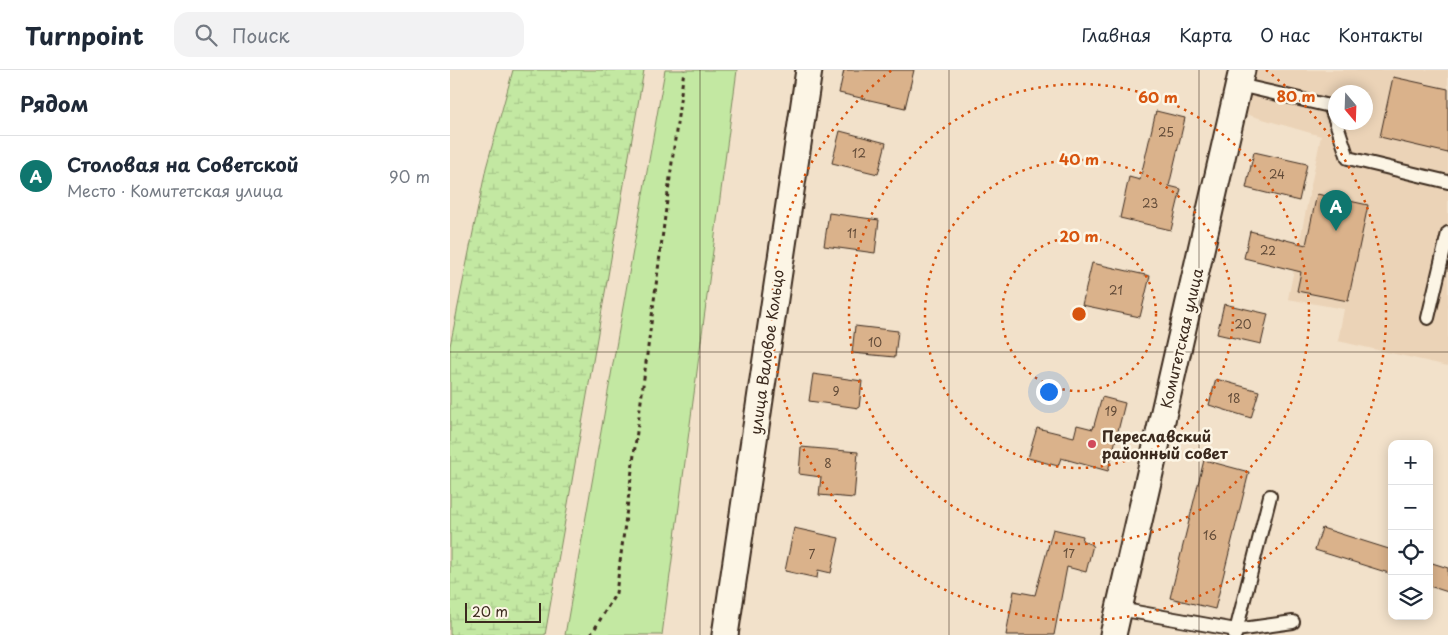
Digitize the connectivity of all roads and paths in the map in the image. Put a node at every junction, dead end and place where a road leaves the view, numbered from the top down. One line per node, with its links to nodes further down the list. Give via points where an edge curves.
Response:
1 (684, 70): 13 (path, via 616,593)
2 (809, 70): 14 (street, улица Валовое Кольцо)
3 (1241, 78): 4 (lane); 10 (street, Комитетская улица)
4 (1328, 105)
5 (1339, 130): 6 (lane, via 1348,158)
6 (1448, 182)
7 (1448, 233): 8 (lane)
8 (1428, 318)
9 (1270, 496): 12 (lane)
10 (1119, 609): 12 (lane); 15 (street, Комитетская улица)
11 (1293, 622): 12 (lane)
12 (1235, 633)
13 (591, 635)
14 (725, 635)
15 (1113, 635)

